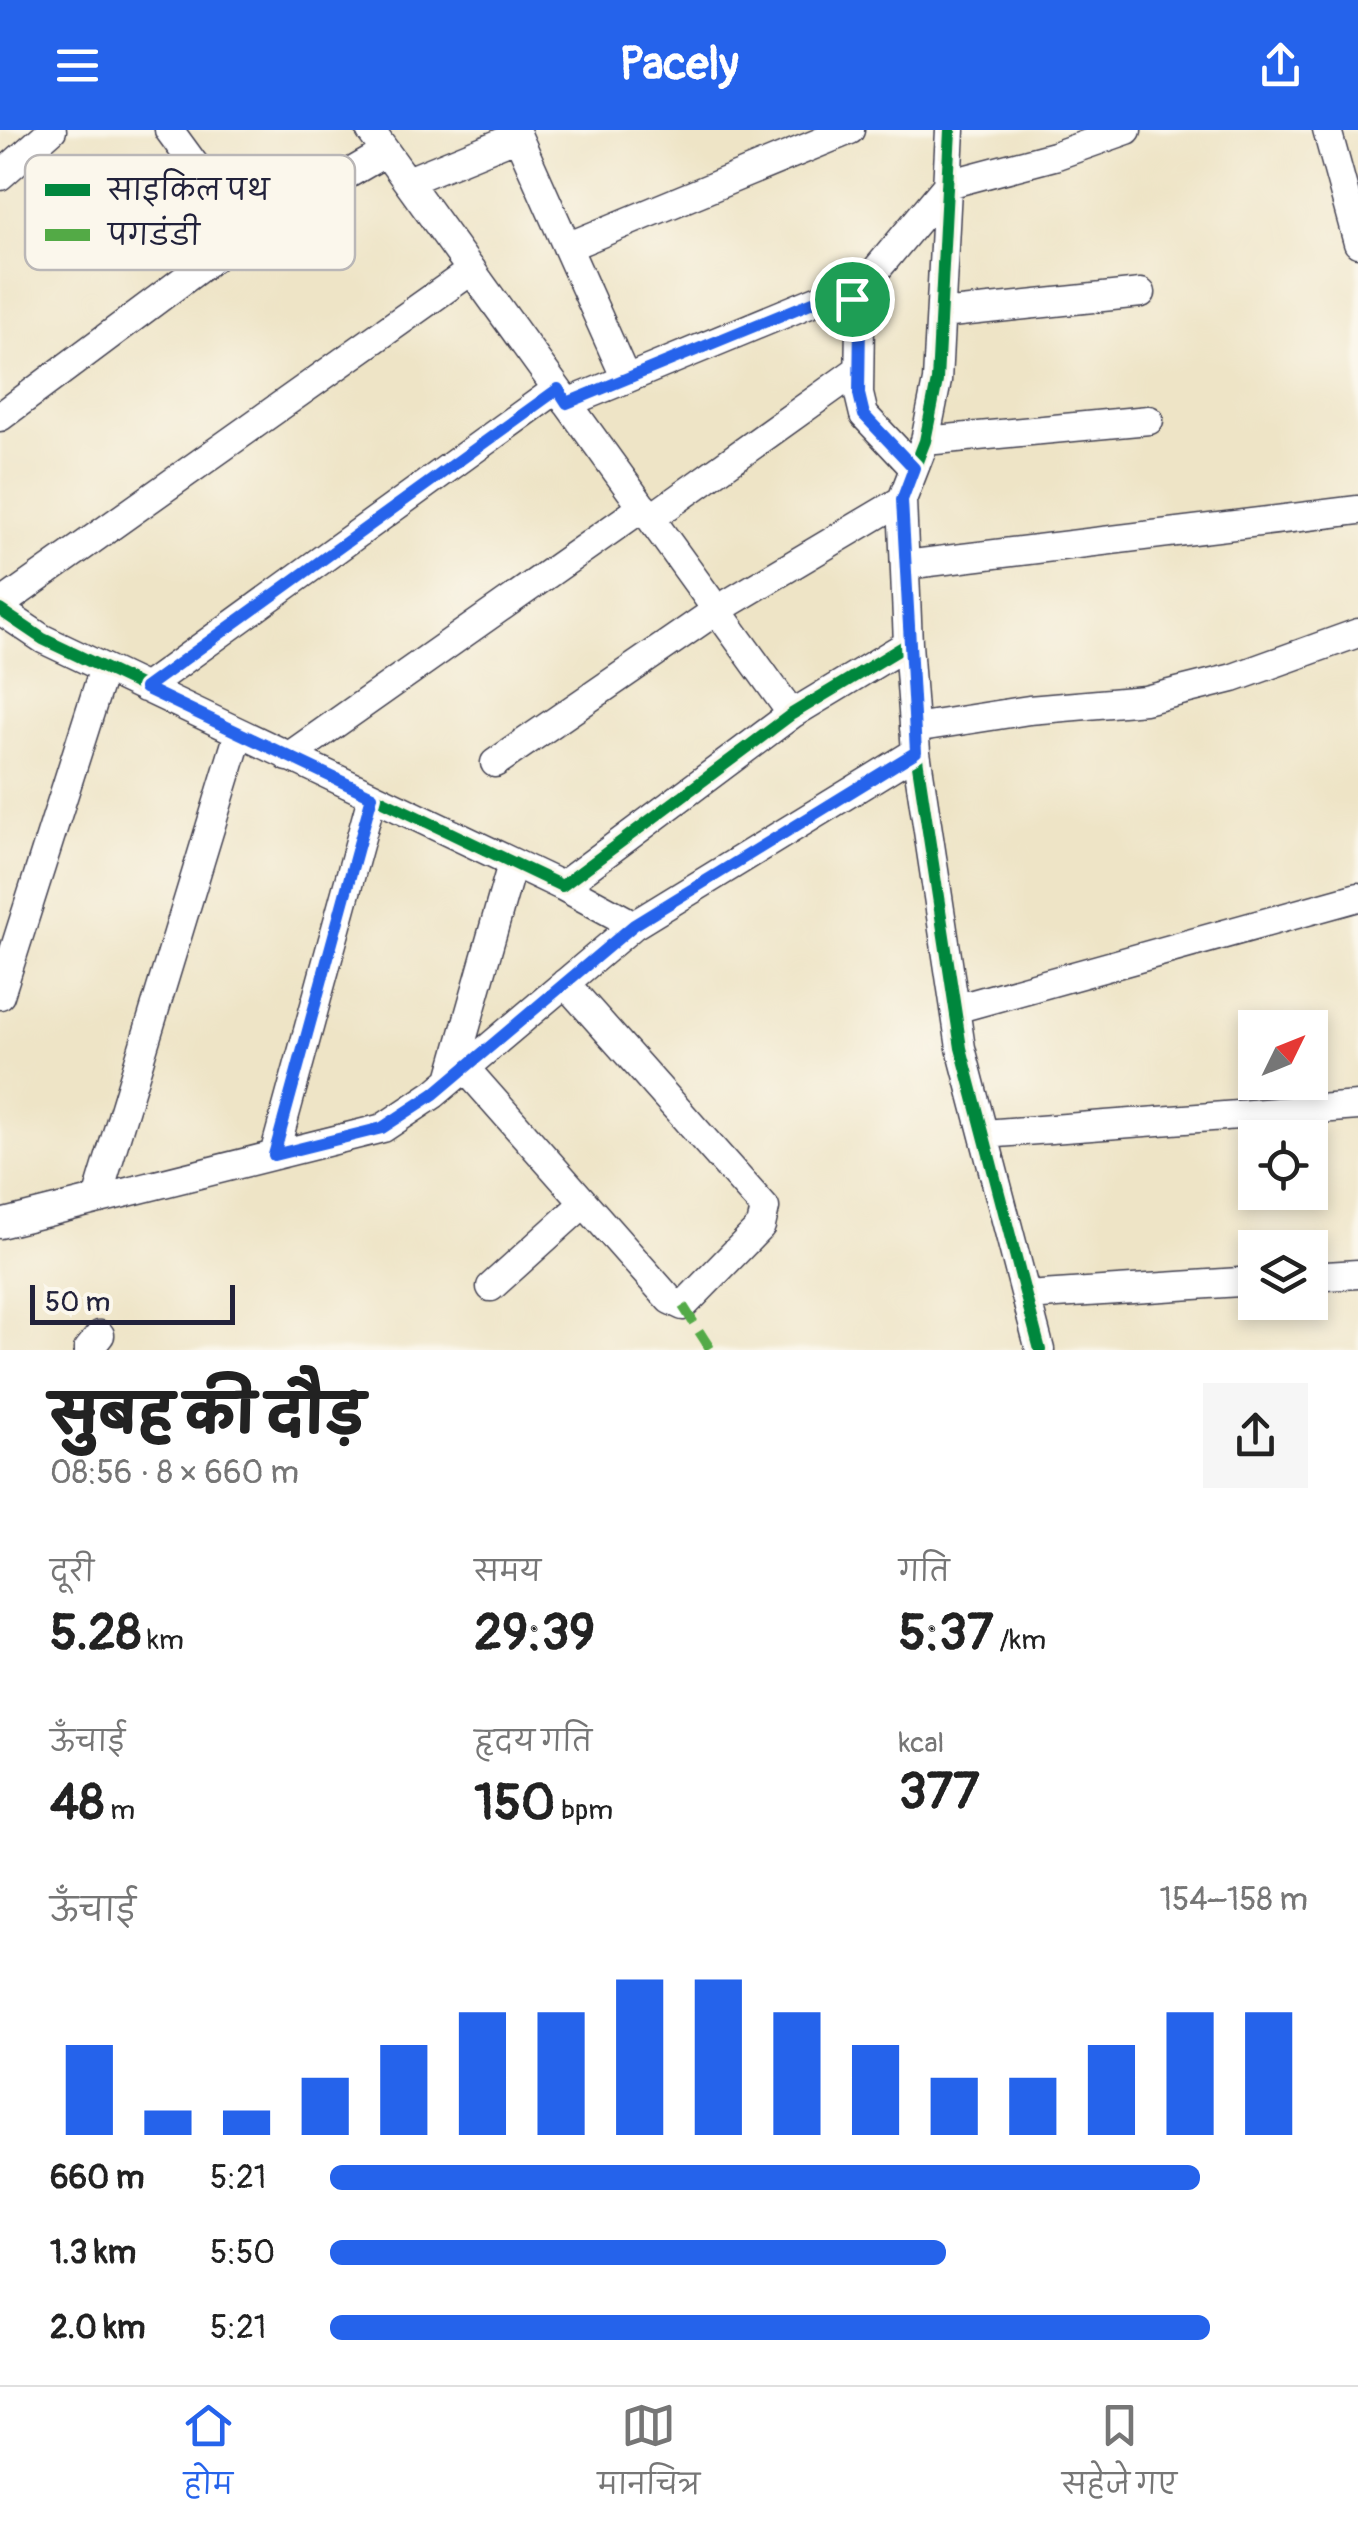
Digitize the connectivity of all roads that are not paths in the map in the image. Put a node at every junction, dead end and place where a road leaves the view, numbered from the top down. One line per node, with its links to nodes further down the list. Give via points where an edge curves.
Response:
1 (52, 130): 11 (street)
2 (169, 130): 9 (street)
3 (850, 130): 15 (street)
4 (950, 130): 13 (street)
5 (1127, 130): 13 (street)
6 (1327, 130): 14 (street)
7 (516, 133): 12 (street); 15 (street)
8 (378, 141): 10 (street); 12 (street)
9 (187, 155)
10 (355, 157)
11 (0, 176)
12 (408, 182): 17 (street)
13 (948, 184): 19 (street); 20 (street)
14 (1358, 243)
15 (567, 247): 22 (street)
16 (197, 270): 24 (street)
17 (472, 270): 23 (street); 32 (street)
18 (1141, 293): 20 (street)
19 (852, 299): 21 (street, via 860,320); 22 (street, via 830,295)
20 (941, 314): 26 (street)
21 (860, 369): 27 (street, via 864,415); 30 (street)
22 (626, 379): 23 (street)
23 (562, 396): 30 (street); 37 (street)
24 (0, 418)
25 (1150, 420): 26 (street)
26 (925, 441): 27 (street)
27 (914, 468): 28 (street)
28 (902, 500): 31 (street); 33 (street)
29 (1358, 510): 31 (street)
30 (647, 513): 33 (street); 41 (street)
31 (905, 565): 35 (street)
32 (0, 608): 36 (street, via 43,639)
33 (717, 610): 38 (street); 42 (street)
34 (1358, 633): 40 (street, via 1233,678 1145,700 1030,710)
35 (908, 644): 38 (street); 40 (street)
36 (104, 668): 37 (street); 49 (street)
37 (145, 688): 39 (street)
38 (792, 714): 45 (street)
39 (239, 733): 41 (street); 55 (street)
40 (915, 740): 47 (street); 50 (street)
41 (288, 756): 43 (street)
42 (495, 763)
43 (372, 796): 44 (street); 54 (street)
44 (512, 864): 45 (street); 51 (street)
45 (562, 886): 47 (street)
46 (1358, 897): 50 (street)
47 (634, 925): 48 (street)
48 (565, 984): 51 (street); 56 (street, via 765,1208 760,1226 683,1306 670,1300)
49 (0, 995)
50 (955, 1009): 53 (street)
51 (458, 1074): 54 (street, via 382,1128); 56 (street)
52 (1358, 1106): 53 (street)
53 (984, 1134): 62 (street)
54 (274, 1155): 55 (street)
55 (97, 1200): 57 (street)
56 (584, 1202): 61 (street)
57 (0, 1224)
58 (1358, 1274): 59 (street)
59 (1328, 1276)
60 (1238, 1282): 62 (street)
61 (491, 1287)
62 (1026, 1296): 63 (street)
63 (1040, 1350)

